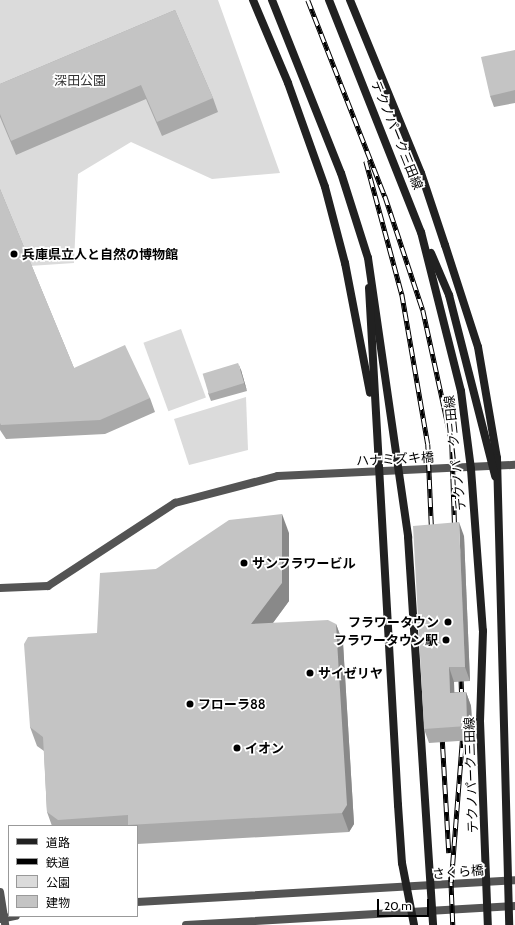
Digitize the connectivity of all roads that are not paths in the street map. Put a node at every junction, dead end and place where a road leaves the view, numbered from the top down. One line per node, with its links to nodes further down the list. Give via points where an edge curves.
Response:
1 (253, 0): 7 (main road, via 288,83 325,187 345,263)
2 (329, 0): 5 (main road, テクノパーク三田線)
3 (350, 0): 9 (main road, via 421,173 478,348 498,458)
4 (272, 1): 6 (main road, via 341,173)
5 (422, 232): 9 (main road, via 449,295); 22 (main road, テクノパーク三田線, via 461,391 471,469 483,631 480,721)
6 (368, 258): 7 (main road); 21 (main road, via 408,537)
7 (377, 427): 12 (main road, via 402,863)
8 (515, 465): 10 (street, ハナミズキ橋, via 278,476 175,503 48,586)
9 (498, 487): 11 (main road)
10 (0, 588)
11 (512, 880): 12 (street, さくら橋); 15 (main road)
12 (410, 888): 14 (street, さくら橋); 16 (main road)
13 (0, 892): 18 (street)
14 (138, 902)
15 (512, 906): 16 (street); 23 (main road)
16 (413, 914): 19 (street); 20 (main road)
17 (13, 917): 18 (street)
18 (3, 921)
19 (186, 925)
20 (414, 925)
21 (433, 925)
22 (488, 925)
23 (509, 925)

